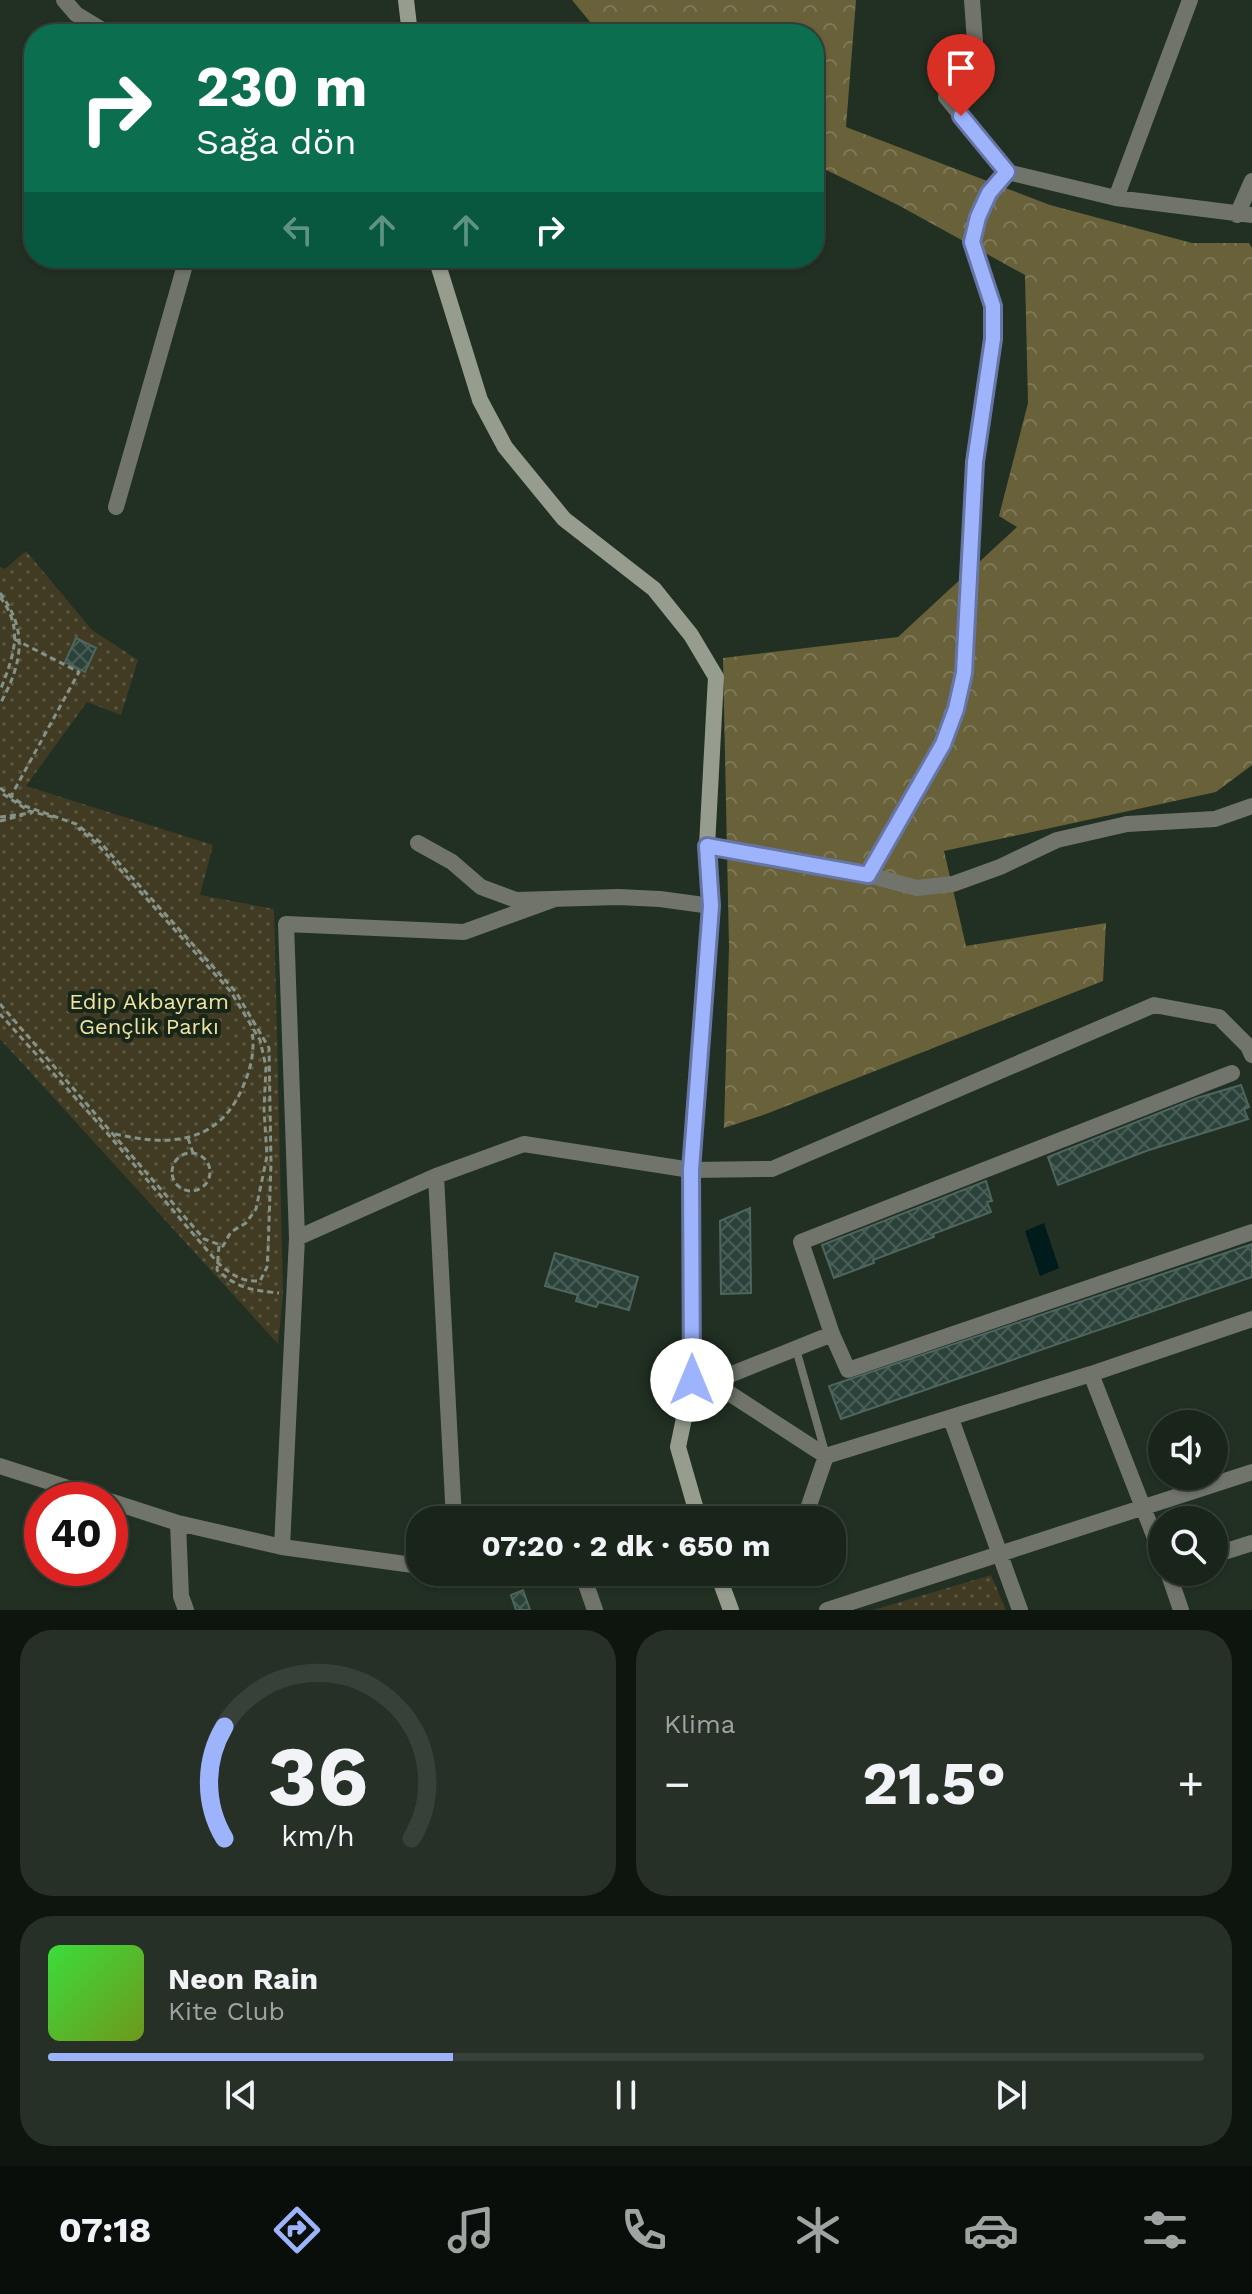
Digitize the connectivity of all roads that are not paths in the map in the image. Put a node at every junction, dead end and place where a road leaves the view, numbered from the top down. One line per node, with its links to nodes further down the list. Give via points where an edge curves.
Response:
1 (64, 0): 5 (street)
2 (406, 0): 6 (street)
3 (972, 0): 7 (street, via 975,42 958,48 946,97)
4 (1190, 0): 9 (street)
5 (92, 24)
6 (409, 24)
7 (1007, 172): 9 (street); 17 (street, via 989,193 972,242 993,306 993,339 975,462 964,673 943,744)
8 (1252, 181): 10 (street)
9 (1116, 198): 10 (street)
10 (1245, 215)
11 (184, 268): 13 (street)
12 (439, 268): 16 (street, via 480,400 505,447 564,519 654,589 716,677)
13 (116, 507)
14 (1252, 806): 17 (street, via 1215,819 1127,824 1057,840 953,884 917,888)
15 (418, 843): 18 (street, via 499,895)
16 (707, 846): 17 (street); 19 (street)
17 (868, 875)
18 (555, 899): 19 (street, via 618,897); 25 (street, via 464,932 286,924)
19 (711, 906): 22 (street)
20 (1252, 1055): 22 (street, via 1219,1017 1154,1005 772,1169)
21 (1232, 1073): 27 (street, via 801,1242)
22 (691, 1170): 23 (street, via 524,1144); 30 (street)
23 (436, 1176): 25 (street); 37 (street)
24 (1252, 1232): 27 (street, via 848,1370)
25 (297, 1238): 45 (street)
26 (1252, 1319): 29 (street)
27 (832, 1334): 28 (street)
28 (796, 1349): 31 (street); 33 (lane)
29 (1091, 1374): 32 (street); 40 (street)
30 (692, 1380): 31 (street); 38 (street, via 678,1447)
31 (712, 1382): 33 (street)
32 (951, 1419): 33 (street); 47 (street)
33 (826, 1456): 39 (street)
34 (0, 1466): 36 (street)
35 (1252, 1472): 40 (street)
36 (49, 1482)
37 (453, 1506)
38 (695, 1506)
39 (809, 1506)
40 (1143, 1506): 42 (street); 47 (street)
41 (128, 1507): 43 (street)
42 (1148, 1519)
43 (178, 1523): 45 (street); 52 (street)
44 (1252, 1543): 46 (street)
45 (282, 1547): 48 (street)
46 (1228, 1551)
47 (998, 1554): 55 (street); 56 (street)
48 (406, 1564)
49 (587, 1586): 53 (street)
50 (722, 1586): 54 (street)
51 (1173, 1586): 57 (street)
52 (186, 1610)
53 (595, 1610)
54 (731, 1610)
55 (827, 1610)
56 (1020, 1610)
57 (1181, 1610)

